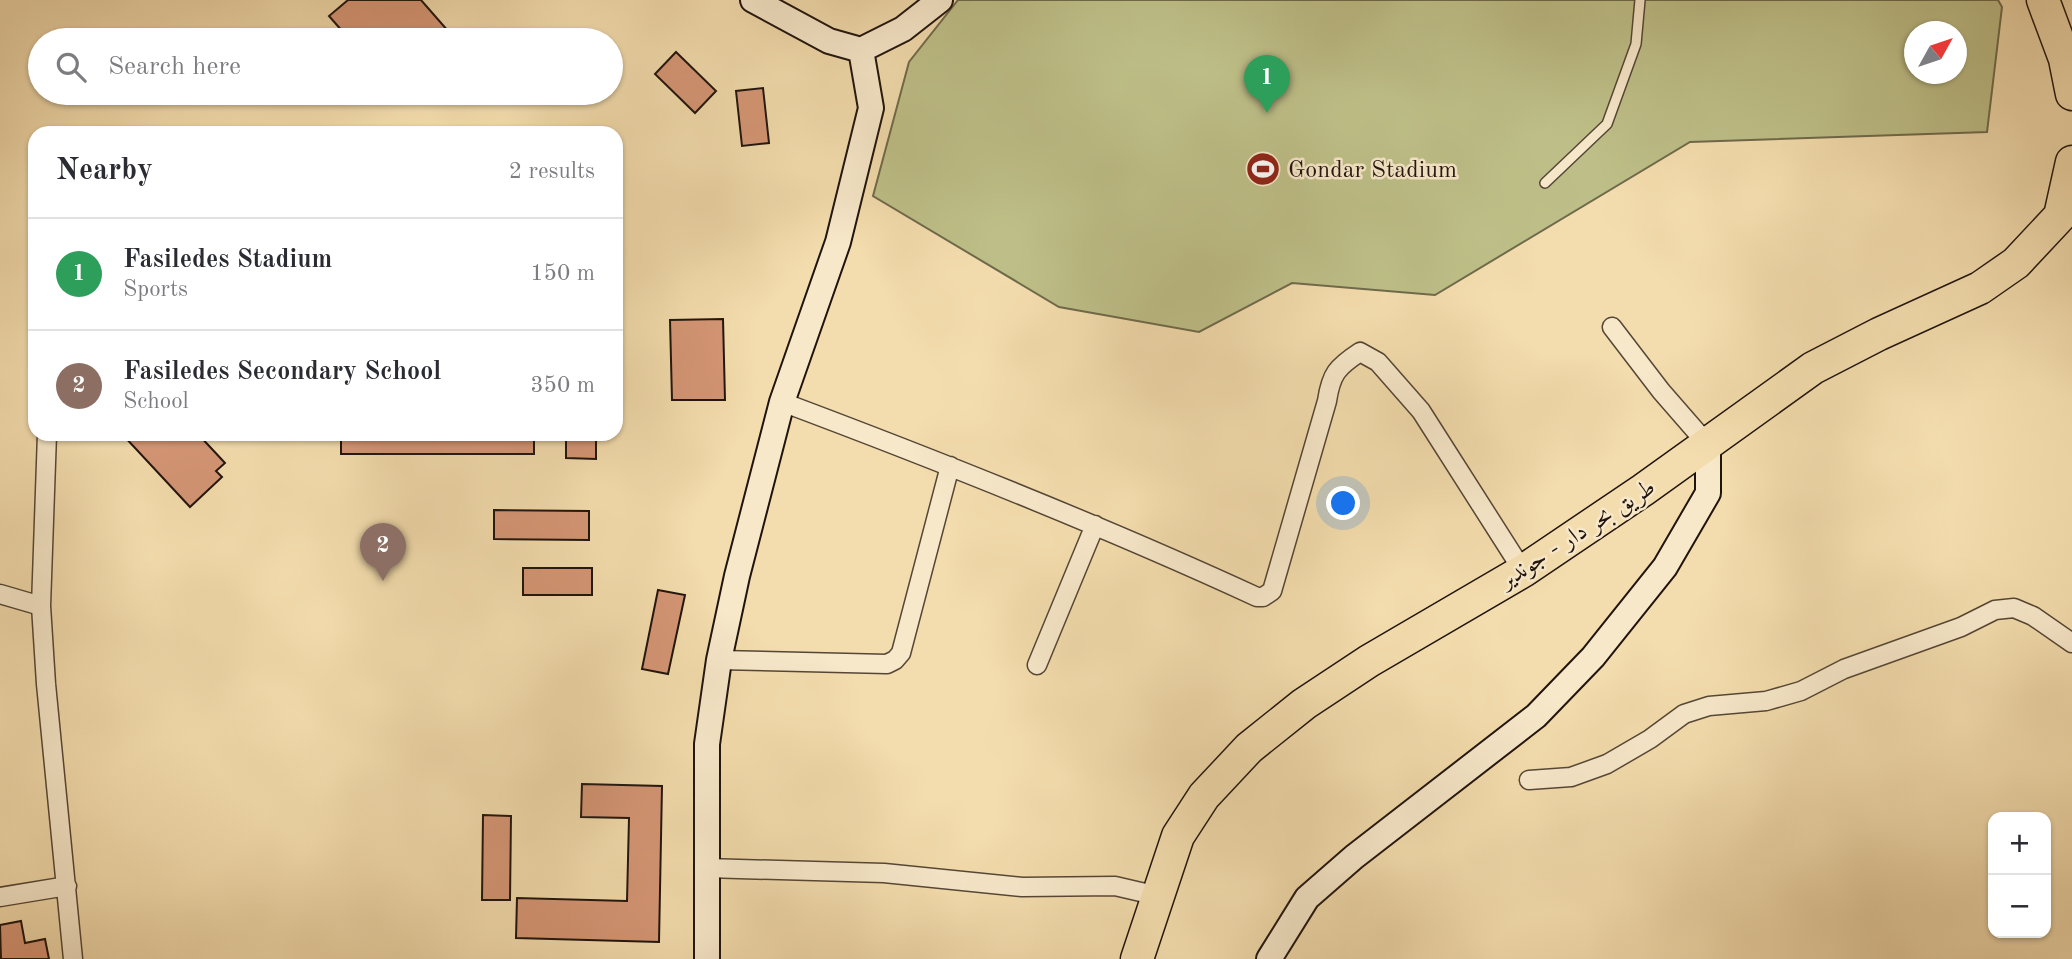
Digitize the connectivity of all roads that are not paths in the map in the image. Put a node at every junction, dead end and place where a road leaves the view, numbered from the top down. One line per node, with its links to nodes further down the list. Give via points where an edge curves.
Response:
1 (753, 0): 5 (street, via 829,41)
2 (940, 0): 5 (street, via 903,29)
3 (1640, 0): 8 (lane, via 1636,44 1607,124)
4 (2043, 0): 6 (highway, via 2065,59)
5 (861, 50): 11 (street, via 871,108 838,242)
6 (2072, 94)
7 (2072, 162): 9 (highway, طريق بحر دار - جوندير)
8 (1545, 183)
9 (2066, 216): 13 (highway, طريق بحر دار - جوندير, via 2016,263 1980,288 1813,368)
10 (1612, 327): 13 (street)
11 (782, 402): 14 (street); 20 (street)
12 (47, 441): 18 (street)
13 (1708, 445): 16 (highway, طريق بحر دار - جوندير); 30 (street, via 1707,493 1665,567 1594,657 1536,716 1307,898)
14 (950, 466): 15 (street); 20 (street, via 901,653 895,660 887,664)
15 (1095, 525): 16 (street, via 1257,597 1268,596 1294,519 1329,384 1337,369 1360,352 1378,362 1421,411); 21 (street)
16 (1523, 571): 25 (highway, طريق بحر دار - جوندير, via 1358,668 1249,748 1205,796 1178,836)
17 (0, 594): 18 (street)
18 (41, 606): 24 (street)
19 (2072, 643): 22 (street, via 2033,616 2014,608 1995,610 1844,669 1801,691 1684,714 1607,764 1571,777)
20 (719, 660): 23 (street, via 707,744)
21 (1037, 665)
22 (1528, 780)
23 (706, 868): 25 (street, via 884,873 1022,887 1115,886); 28 (street)
24 (67, 886): 26 (street); 27 (street)
25 (1158, 896): 29 (highway, طريق بحر دار - جوندير)
26 (0, 897)
27 (73, 959)
28 (707, 959)
29 (1137, 959)
30 (1269, 959)

